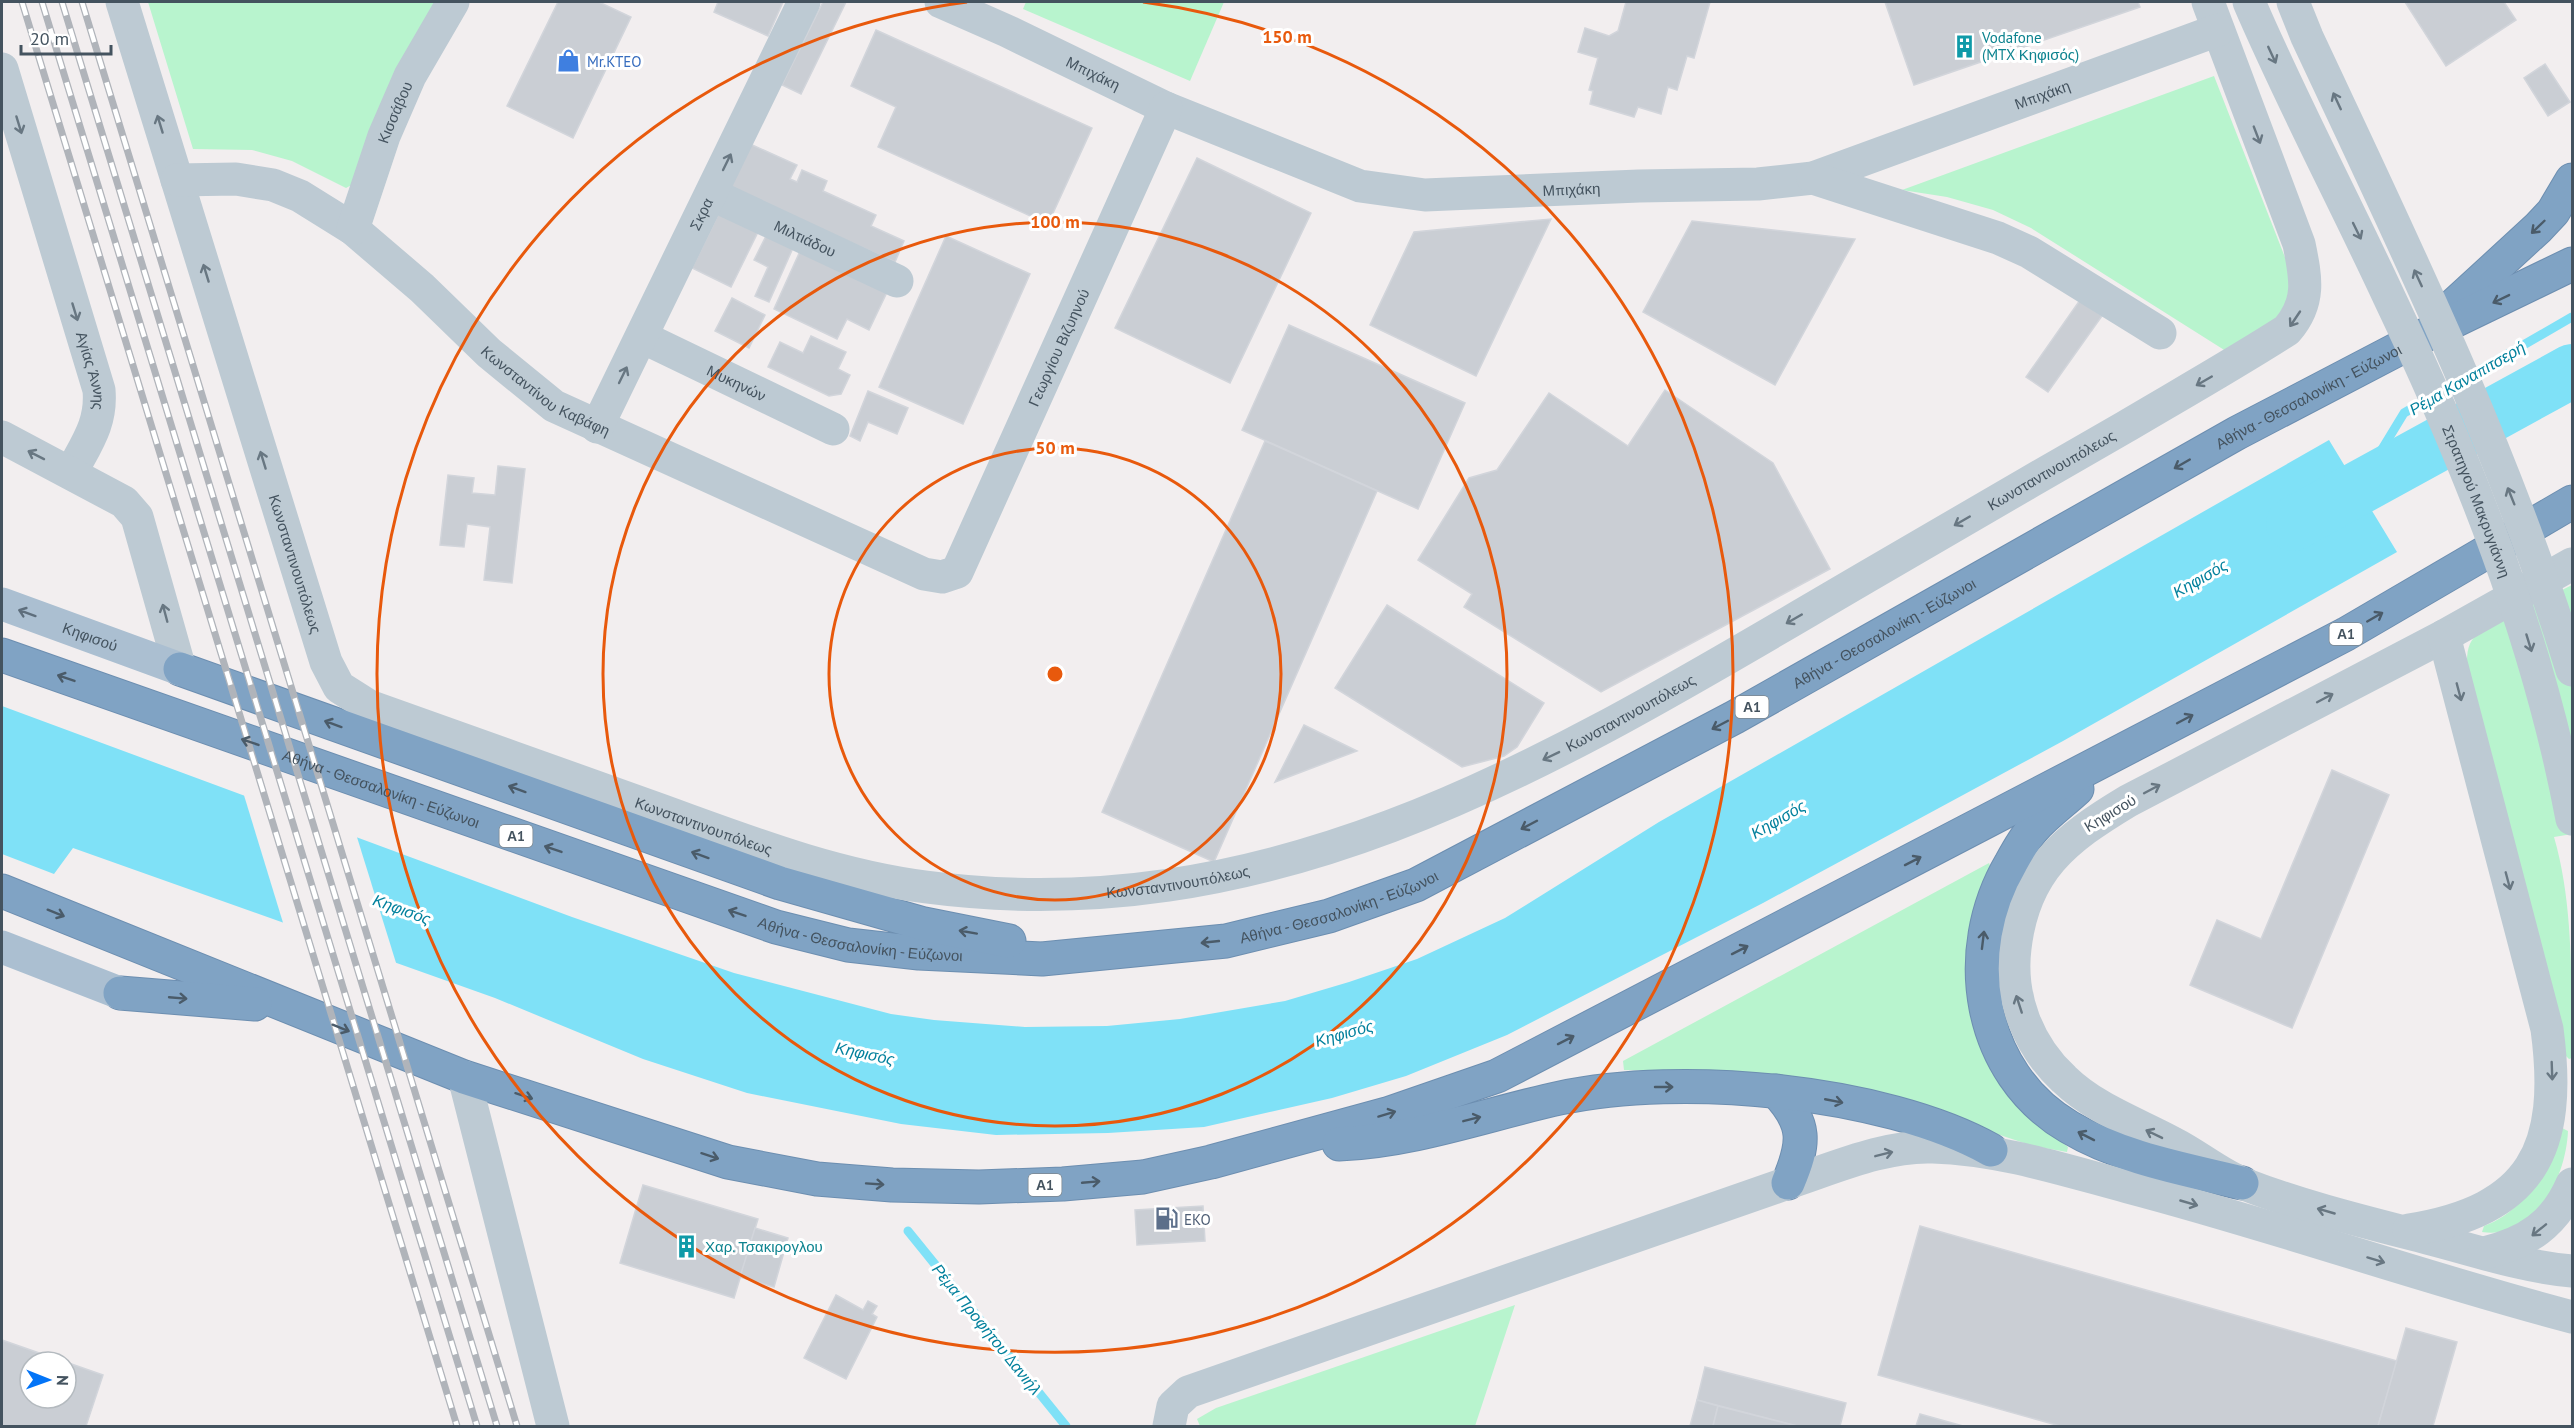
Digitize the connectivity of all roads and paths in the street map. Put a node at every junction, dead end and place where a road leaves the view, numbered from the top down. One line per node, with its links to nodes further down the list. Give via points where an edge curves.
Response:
1 (122, 2): 11 (street, Κωνσταντινουπόλεως, one-way to 1)
2 (453, 2): 14 (street, Κισσάβου, via 384,136)
3 (804, 2): 13 (street, Σκρα, one-way to 3)
4 (941, 2): 9 (street, Μπιχάκη)
5 (2249, 2): 33 (street, Στρατηγού Μακρυγιάννη, one-way to 33, bridge, via 2395,308 2484,516 2541,685)
6 (2294, 2): 31 (street, one-way to 6, bridge, via 2518,514 2470,393)
7 (2213, 16): 10 (street, Μπιχάκη); 11 (street, Κωνσταντινουπόλεως, one-way to 11, via 2306,275 2298,316 2287,330 1587,738 1424,814 1303,856 1169,887 1012,893 928,887 842,871 793,858 369,706 345,692 326,662)
8 (2, 69): 23 (street, Αγίας Άννης, one-way to 23, via 99,390 101,409 97,422)
9 (1166, 108): 10 (street, Μπιχάκη, via 1340,178 1392,192 1425,195 1758,184); 26 (street, Γεωργίου Βιζυηνού, via 957,572)
10 (1814, 178): 17 (street, via 1998,238 2029,252)
11 (177, 180): 14 (street, Κωνσταντίνου Καβάφη, via 236,179 273,185 318,206)
12 (2572, 180): 19 (highway, one-way to 19, via 2538,228)
13 (711, 194): 16 (street, Μιλτιάδου); 18 (street, Σκρα)
14 (353, 229): 20 (street, Κωνσταντίνου Καβάφη, via 532,390 554,406)
15 (2572, 264): 19 (highway, Αθήνα - Θεσσαλονίκη - Εύζωνοι / Α1, one-way to 19)
16 (897, 281)
17 (2160, 333)
18 (642, 337): 20 (street, Σκρα, one-way to 18); 21 (street, Μυκηνών)
19 (2420, 338): 36 (highway, Αθήνα - Θεσσαλονίκη - Εύζωνοι / Α1, one-way to 36, via 2237,433 1735,717 1416,885 1329,916 1226,941)
20 (597, 427): 26 (street, Κωνσταντίνου Καβάφη, via 924,574)
21 (833, 429)
22 (2, 437): 23 (street, one-way to 22)
23 (70, 473): 30 (street, one-way to 23, via 138,517 124,501)
24 (2572, 502): 32 (highway, Α1, one-way to 24, via 2346,634)
25 (2572, 564): 28 (street, Κηφισού)
26 (942, 577)
27 (2, 604): 30 (main road, Κηφισού, one-way to 27)
28 (2444, 636): 44 (street, Κηφισού, one-way to 28, via 2087,1098 2044,1057 2034,1043 2015,992 2015,946 2025,903 2048,860 2084,828 2128,801); 46 (street, one-way to 46, via 2547,1029 2553,1070 2552,1102 2534,1162 2511,1191 2470,1216)
29 (2, 655): 36 (highway, Αθήνα - Θεσσαλονίκη - Εύζωνοι / Α1, one-way to 29, via 848,945 776,927)
30 (180, 669): 36 (highway, one-way to 30, via 1003,938 924,924 780,883)
31 (2572, 670)
32 (2115, 757): 41 (highway, Α1, one-way to 32, via 1387,1114 1497,1076); 44 (highway, one-way to 32, via 2141,1157 2069,1127 2046,1111 2015,1078 1994,1038 1981,974 1982,946 1985,923 2000,881 2032,829)
33 (2572, 819)
34 (2, 891): 38 (highway, Α1, one-way to 38)
35 (2, 947): 37 (main road)
36 (1042, 959)
37 (120, 993): 38 (highway, one-way to 38)
38 (287, 1007): 39 (highway, Α1, one-way to 39)
39 (464, 1077): 41 (highway, Α1, one-way to 41, via 728,1162 817,1179 979,1187 1063,1184 1143,1177); 50 (street)
40 (1776, 1091): 41 (highway, one-way to 40, via 1400,1137 1595,1092 1664,1087); 42 (highway, one-way to 42, via 1899,1116 1944,1129); 43 (highway, via 1797,1117 1801,1131 1797,1163)
41 (1269, 1146)
42 (1990, 1150): 43 (street, one-way to 42, via 1888,1152 1932,1146); 49 (street, one-way to 49, via 2183,1201)
43 (1788, 1183): 51 (street, via 1188,1392 1173,1406)
44 (2242, 1183): 46 (street, Κηφισού, one-way to 44)
45 (2572, 1184): 47 (street, one-way to 47, via 2549,1222 2531,1237)
46 (2402, 1231): 47 (street, Κηφισού)
47 (2484, 1253): 48 (street, Κηφισού)
48 (2572, 1271)
49 (2572, 1317)
50 (553, 1426)
51 (1169, 1426)

